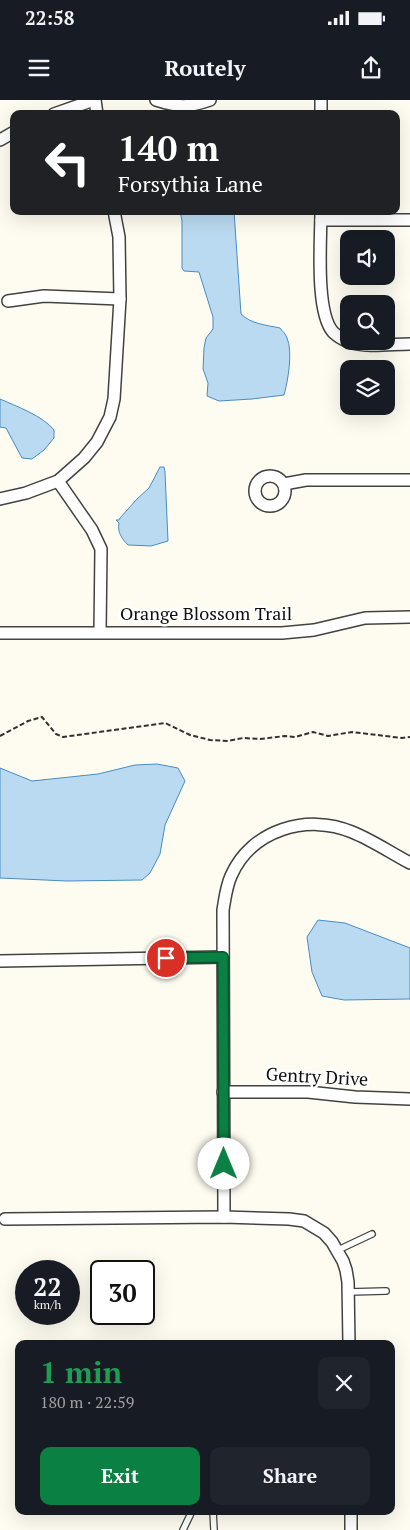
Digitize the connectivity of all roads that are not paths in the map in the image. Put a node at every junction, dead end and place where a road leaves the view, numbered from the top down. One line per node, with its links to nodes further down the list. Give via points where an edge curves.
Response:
1 (95, 100): 4 (street)
2 (156, 100): 3 (street, via 174,106 194,106)
3 (210, 100)
4 (66, 110)
5 (115, 215): 8 (street)
6 (321, 216): 7 (street); 10 (street, via 321,291 332,331 349,342 361,345)
7 (410, 220)
8 (120, 299): 9 (street, via 44,296); 12 (street, via 110,417 84,458)
9 (8, 301)
10 (410, 344)
11 (410, 480): 13 (street, via 306,480)
12 (58, 481): 14 (street); 16 (street, via 92,530 101,549)
13 (284, 484)
14 (0, 499)
15 (410, 618): 16 (street, Orange Blossom Trail, via 366,618 314,630 282,633)
16 (100, 632): 17 (street, Orange Blossom Trail)
17 (0, 633)
18 (410, 863): 19 (street, via 352,832 323,824 285,828 268,836 243,856 230,878 223,910)
19 (223, 957): 20 (street); 21 (street)
20 (0, 961)
21 (223, 1092): 22 (street, Gentry Drive, via 308,1092); 23 (street)
22 (410, 1099)
23 (224, 1217): 24 (street); 26 (street, via 304,1221 324,1233)
24 (5, 1219)
25 (372, 1234): 26 (lane)
26 (338, 1250): 28 (street, via 346,1270)
27 (386, 1291): 28 (lane)
28 (348, 1292): 29 (street)
29 (349, 1340)
30 (190, 1515): 33 (lane)
31 (213, 1515): 34 (lane)
32 (351, 1515): 35 (street)
33 (183, 1530)
34 (214, 1530)
35 (351, 1530)

